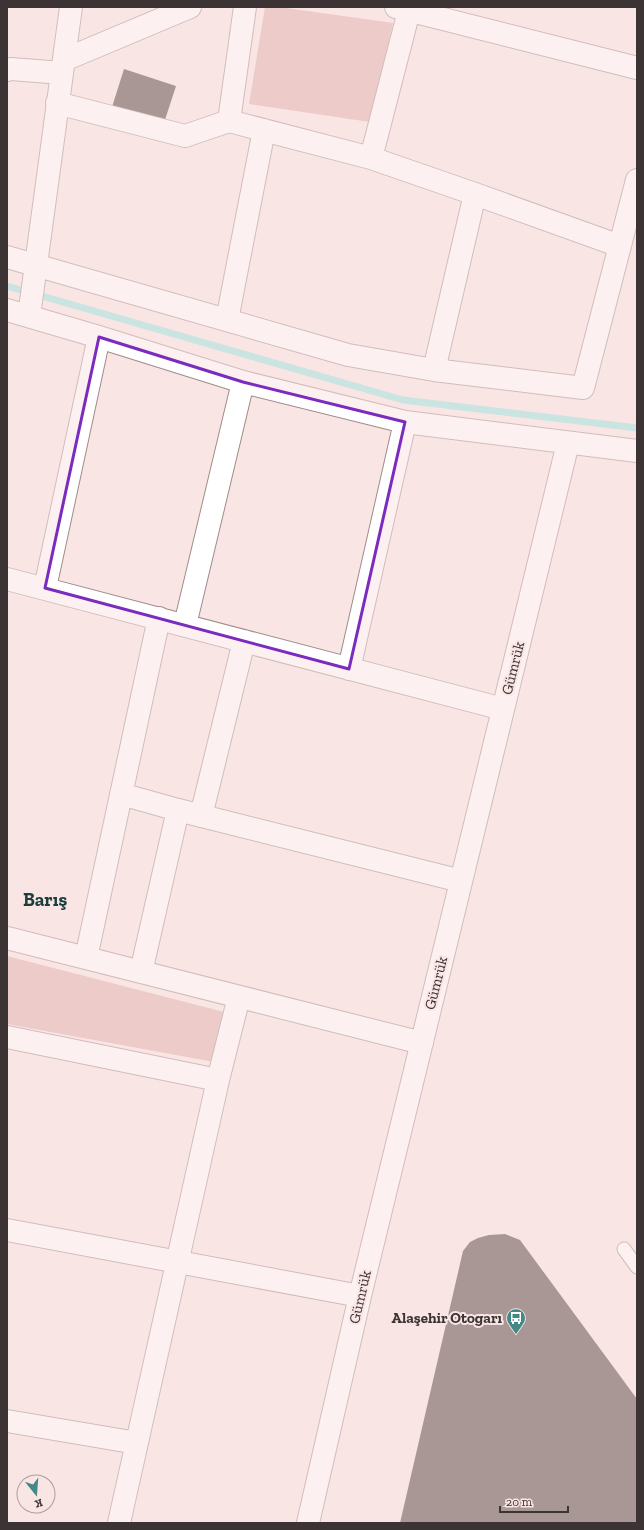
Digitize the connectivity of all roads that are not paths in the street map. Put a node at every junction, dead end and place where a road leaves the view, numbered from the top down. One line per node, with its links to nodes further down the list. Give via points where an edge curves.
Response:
1 (71, 7): 5 (street)
2 (190, 7): 5 (street)
3 (245, 7): 9 (street)
4 (405, 8): 6 (street); 11 (street)
5 (63, 66): 7 (street); 8 (street)
6 (637, 68)
7 (7, 70)
8 (58, 103): 9 (street, via 185,136); 16 (street)
9 (229, 121): 10 (street)
10 (264, 130): 11 (street); 18 (street)
11 (371, 158): 13 (street)
12 (637, 180): 14 (street)
13 (475, 194): 14 (street); 20 (street)
14 (620, 246): 20 (street, via 583,388)
15 (7, 257): 16 (street)
16 (33, 292): 17 (street); 18 (street); 19 (street)
17 (7, 310)
18 (227, 320): 20 (street, via 348,355)
19 (99, 337): 21 (street); 26 (street)
20 (434, 370)
21 (243, 382): 22 (street); 28 (street)
22 (404, 422): 23 (street); 30 (street)
23 (568, 443): 24 (street); 31 (street, Gümrük)
24 (637, 451)
25 (7, 579): 26 (street)
26 (45, 588): 27 (street)
27 (159, 618): 28 (street); 32 (street)
28 (185, 625): 29 (street)
29 (244, 641): 30 (street); 34 (street)
30 (349, 668): 31 (street)
31 (503, 709): 35 (street, Gümrük)
32 (121, 794): 33 (street); 37 (street)
33 (178, 810): 34 (street); 38 (street)
34 (201, 816): 35 (street)
35 (461, 881): 41 (street, Gümrük)
36 (7, 938): 37 (street)
37 (86, 958): 38 (street)
38 (141, 972): 39 (street)
39 (239, 997): 41 (street); 42 (street)
40 (7, 1037): 42 (street)
41 (422, 1043): 47 (street, Gümrük)
42 (218, 1080): 45 (street)
43 (7, 1230): 45 (street)
44 (624, 1249): 46 (lane)
45 (176, 1262): 47 (street); 49 (street)
46 (637, 1267)
47 (360, 1296): 51 (street, Gümrük)
48 (7, 1421): 49 (street)
49 (137, 1443): 50 (street)
50 (119, 1523)
51 (308, 1523)

